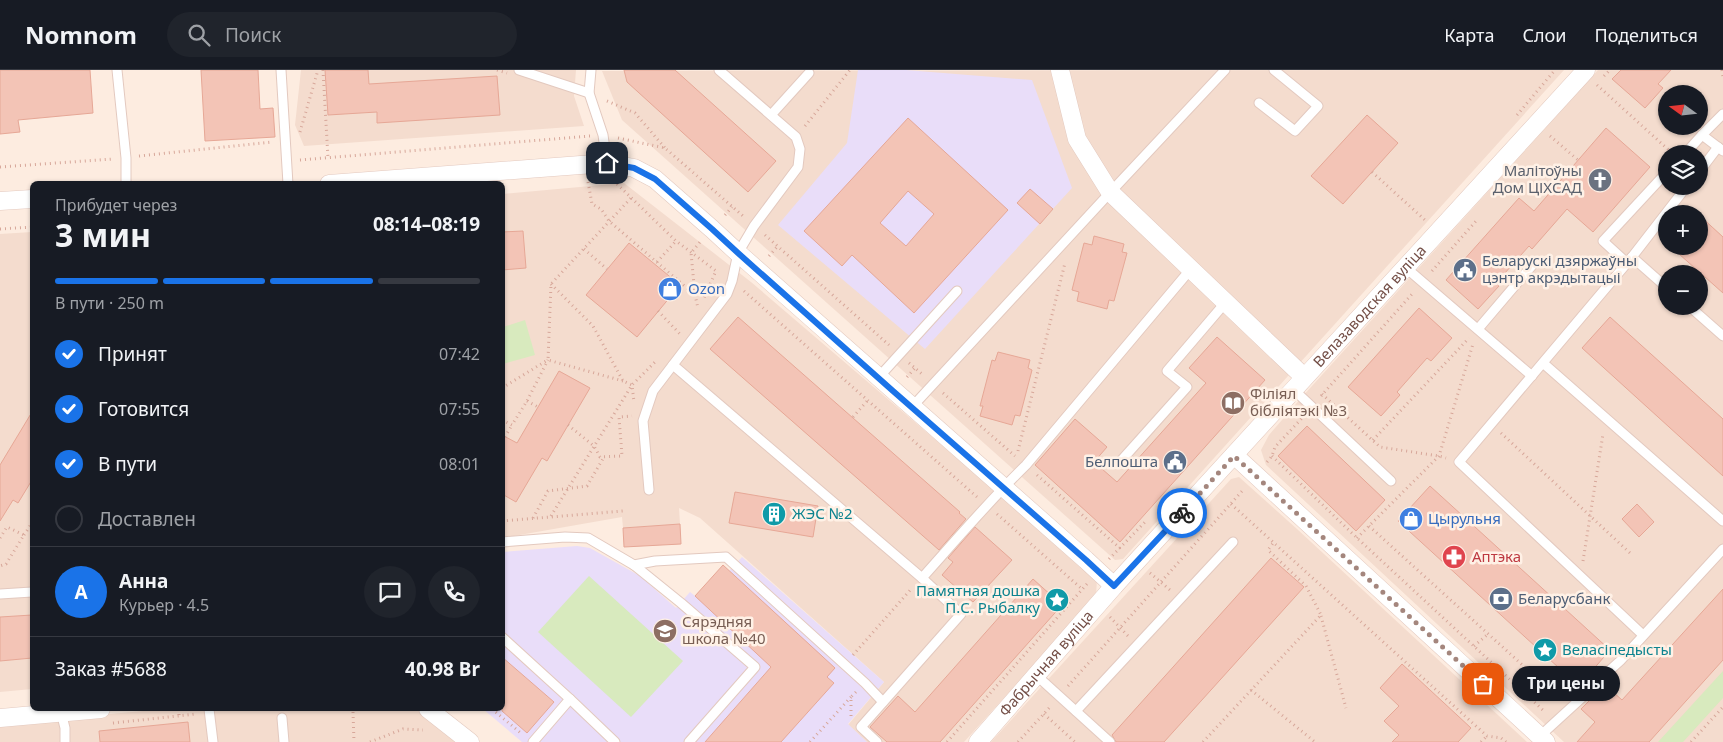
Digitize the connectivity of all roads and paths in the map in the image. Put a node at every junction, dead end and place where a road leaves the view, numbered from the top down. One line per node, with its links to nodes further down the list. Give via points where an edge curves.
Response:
1 (117, 70): 32 (lane)
2 (281, 70): 27 (lane)
3 (318, 70): 27 (path, via 298,139)
4 (323, 70): 33 (path)
5 (520, 70): 18 (lane)
6 (591, 70): 18 (lane)
7 (719, 70): 21 (lane)
8 (843, 70): 14 (path)
9 (1060, 70): 45 (street, via 1077,139)
10 (1225, 70): 45 (lane)
11 (1274, 70): 19 (lane, via 1318,106 1295,131)
12 (1586, 70): 61 (street, Велазаводская вуліца)
13 (1722, 70): 16 (path)
14 (849, 72): 26 (path)
15 (809, 73): 21 (lane)
16 (1723, 77)
17 (1597, 84): 28 (path)
18 (588, 93): 23 (lane); 30 (path, via 635,113)
19 (1259, 103)
20 (1723, 114): 22 (lane)
21 (771, 115): 26 (lane)
22 (1708, 129)
23 (603, 135): 33 (path); 36 (lane)
24 (1702, 135): 29 (lane); 31 (lane)
25 (1550, 136): 34 (path)
26 (796, 137): 57 (lane, via 800,149 798,167)
27 (286, 140): 32 (path); 35 (lane)
28 (1664, 145)
29 (1693, 145)
30 (665, 148)
31 (1721, 149): 37 (lane)
32 (126, 158): 38 (path); 41 (lane)
33 (328, 158): 35 (path)
34 (1578, 160)
35 (287, 161): 42 (lane)
36 (607, 163): 43 (street); 57 (street, via 634,168 655,179)
37 (1708, 163)
38 (0, 167)
39 (1372, 172): 50 (path)
40 (588, 179): 49 (path, via 592,204)
41 (126, 181)
42 (288, 181)
43 (369, 181)
44 (1658, 182): 58 (lane, via 1603,241)
45 (1110, 192): 53 (lane); 64 (street)
46 (1680, 195): 58 (lane)
47 (30, 199): 48 (street)
48 (0, 201)
49 (609, 221): 54 (path, via 631,198); 56 (path); 59 (path)
50 (1426, 221)
51 (30, 227): 52 (path)
52 (0, 229)
53 (1073, 233): 90 (lane); 107 (path)
54 (676, 241): 59 (path); 69 (path, via 716,271)
55 (777, 247): 63 (path)
56 (584, 249): 62 (path); 66 (path)
57 (738, 253): 63 (street); 79 (lane, via 727,294)
58 (1629, 260): 65 (lane); 78 (lane)
59 (656, 262): 69 (path, via 695,295)
60 (1535, 262): 74 (lane)
61 (1405, 267): 74 (lane); 83 (street, Велазаводская вуліца)
62 (608, 269)
63 (757, 270): 81 (street); 87 (path, via 740,288)
64 (1190, 270): 68 (street); 113 (lane)
65 (1658, 281)
66 (551, 284): 77 (path); 82 (path, via 593,326)
67 (957, 291): 81 (lane)
68 (1225, 303): 83 (street); 109 (lane, via 1167,371 1187,387)
69 (698, 310): 71 (path)
70 (658, 311): 73 (path, via 680,335)
71 (696, 315)
72 (1699, 315): 75 (lane)
73 (687, 328)
74 (1478, 329): 80 (lane); 101 (path); 105 (path)
75 (1723, 336)
76 (660, 356): 85 (path)
77 (548, 360): 82 (path); 84 (path); 86 (path)
78 (1543, 363): 80 (lane); 95 (lane)
79 (672, 365): 114 (lane, via 653,391 644,421); 136 (lane)
80 (1532, 376): 97 (lane)
81 (878, 378): 90 (street)
82 (623, 381): 85 (path)
83 (1299, 383): 101 (path); 103 (street, Велазаводская вуліца); 111 (lane)
84 (505, 386)
85 (632, 386): 88 (path); 91 (path)
86 (527, 400): 89 (path); 98 (path)
87 (868, 400): 94 (path); 116 (path)
88 (634, 405)
89 (538, 407)
90 (912, 408): 113 (street)
91 (615, 413): 93 (path); 102 (path)
92 (635, 415): 93 (path)
93 (619, 417): 106 (path, via 622,456)
94 (853, 417)
95 (1606, 418): 119 (path); 122 (lane)
96 (505, 422): 98 (path)
97 (1491, 424): 108 (lane); 119 (path)
98 (512, 425): 100 (path)
99 (568, 425): 102 (path)
100 (505, 437)
101 (1373, 440): 105 (path, via 1380,447)
102 (594, 446): 106 (path, via 600,457); 112 (path)
103 (1234, 456): 110 (street); 137 (street, Велазаводская вуліца)
104 (1272, 456): 127 (path)
105 (1439, 456): 108 (path); 124 (path)
106 (604, 457): 112 (path, via 587,486)
107 (1017, 458)
108 (1459, 462): 135 (lane)
109 (1119, 463)
110 (1256, 475): 115 (path); 177 (street)
111 (1391, 481)
112 (568, 488): 118 (path); 120 (path, via 548,491)
113 (1003, 488): 116 (lane); 137 (street)
114 (649, 490)
115 (1231, 504): 130 (path); 142 (path)
116 (988, 506): 136 (lane); 140 (path)
117 (624, 511): 118 (path)
118 (551, 516): 120 (path)
119 (1591, 516): 132 (path); 135 (path)
120 (532, 519): 121 (path)
121 (505, 521)
122 (1723, 522)
123 (30, 526): 125 (path)
124 (1369, 526): 127 (path); 143 (path)
125 (24, 535): 126 (path, via 7,527); 134 (path, via 6,564)
126 (0, 538)
127 (1357, 538): 147 (path)
128 (505, 542): 133 (lane, via 588,538)
129 (1233, 542): 146 (lane)
130 (1274, 542): 141 (path, via 1268,550 1306,586); 176 (path)
131 (1723, 549): 144 (lane)
132 (1630, 553)
133 (634, 565): 150 (lane, via 684,558 726,558); 186 (lane, via 755,667)
134 (0, 566)
135 (1581, 577): 144 (lane)
136 (922, 578): 150 (path, via 853,654); 157 (lane, via 961,614)
137 (1114, 586): 140 (street, Фабрычная вуліца)
138 (30, 592): 139 (lane)
139 (0, 594)
140 (1098, 605): 142 (path); 148 (street, Фабрычная вуліца)
141 (1321, 615): 151 (path); 158 (path)
142 (1120, 628): 146 (path); 154 (path)
143 (1488, 634): 147 (path); 152 (path)
144 (1643, 635): 149 (lane)
145 (505, 640): 156 (lane)
146 (1137, 645): 165 (lane)
147 (1474, 646): 172 (path)
148 (1036, 674): 154 (lane); 189 (street, Фабрычная вуліца)
149 (1600, 680)
150 (865, 683): 155 (path); 157 (lane)
151 (1251, 690): 193 (path); 194 (path)
152 (1552, 692)
153 (1587, 693): 172 (lane)
154 (1060, 696): 165 (lane); 168 (path)
155 (851, 697): 173 (path); 187 (path)
156 (570, 700): 184 (lane); 185 (lane)
157 (883, 702): 188 (lane, via 861,727)
158 (1346, 708)
159 (1723, 708): 197 (path)
160 (74, 711): 166 (street)
161 (179, 711): 169 (path)
162 (209, 711): 179 (lane)
163 (431, 711): 183 (street)
164 (494, 711): 175 (path)
165 (1076, 711): 192 (lane)
166 (61, 712): 170 (street); 178 (lane)
167 (353, 712): 181 (path)
168 (1044, 714): 190 (path); 191 (path)
169 (179, 716)
170 (0, 718)
171 (282, 718): 180 (lane)
172 (1555, 722): 177 (lane)
173 (851, 724)
174 (426, 730): 182 (path, via 403,729)
175 (524, 736)
176 (1487, 736): 195 (path); 196 (path)
177 (1543, 739)
178 (66, 742)
179 (213, 742)
180 (284, 742)
181 (354, 742)
182 (370, 742)
183 (470, 742)
184 (533, 742)
185 (615, 742)
186 (689, 742)
187 (810, 742)
188 (877, 742)
189 (978, 742)
190 (1018, 742)
191 (1075, 742)
192 (1110, 742)
193 (1203, 742)
194 (1315, 742)
195 (1481, 742)
196 (1506, 742)
197 (1691, 742)

